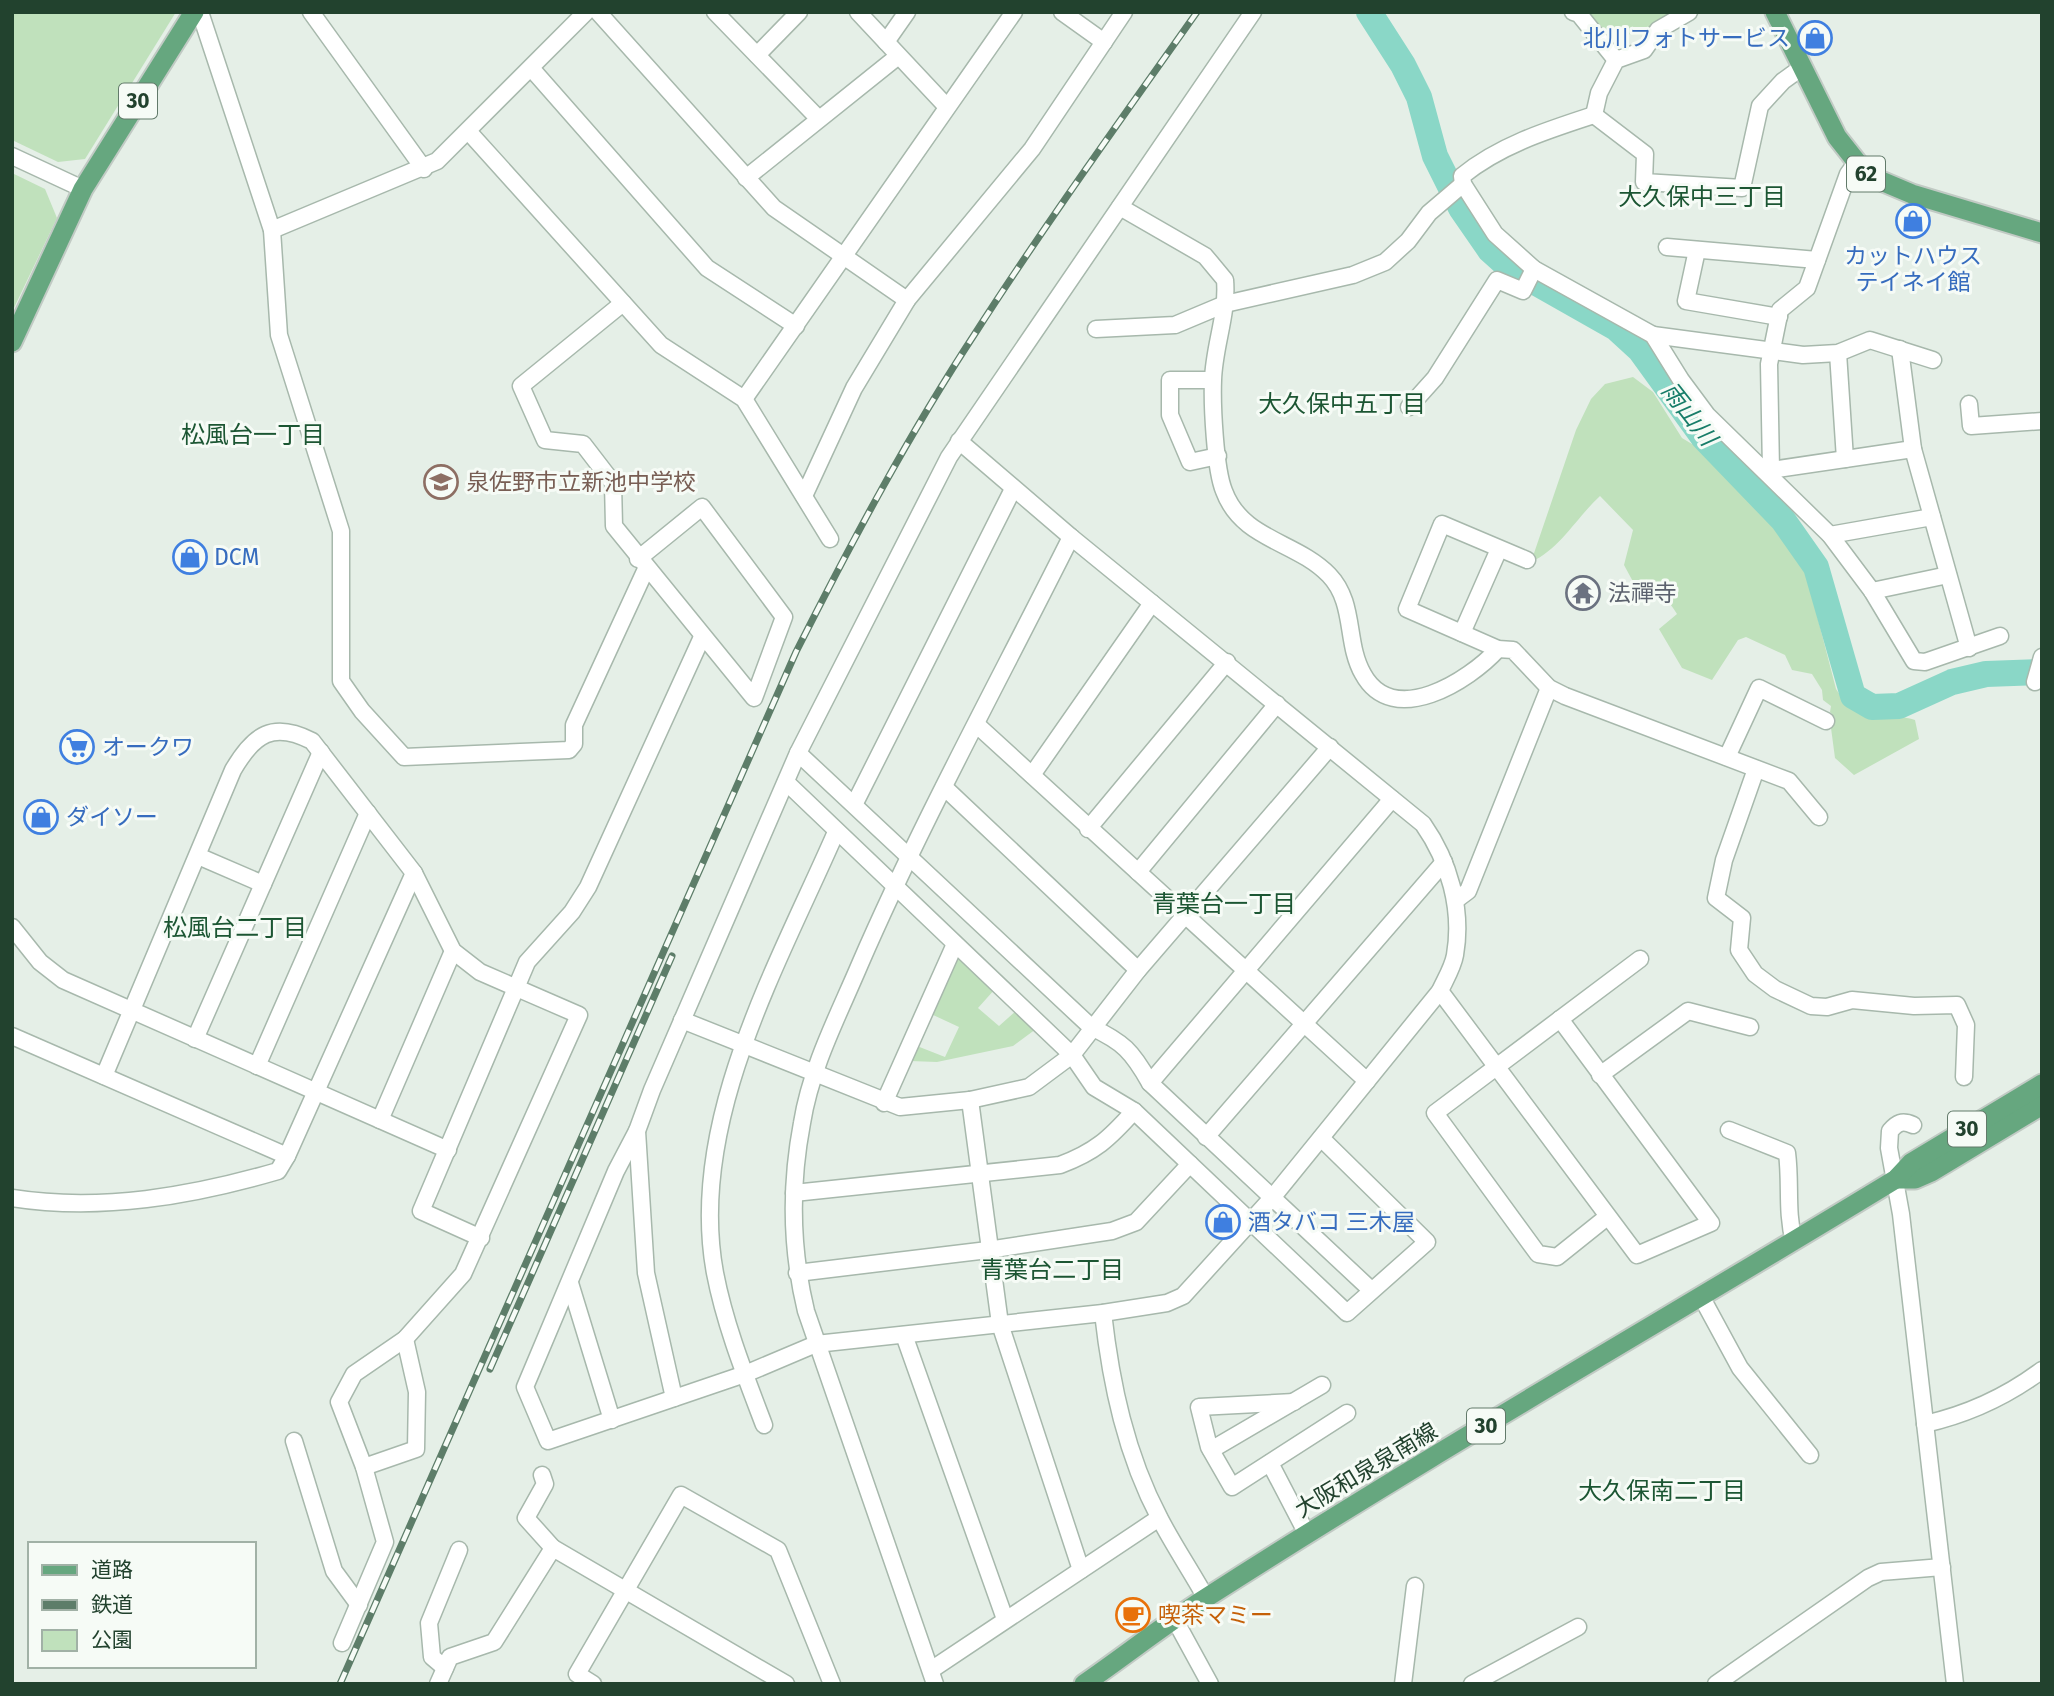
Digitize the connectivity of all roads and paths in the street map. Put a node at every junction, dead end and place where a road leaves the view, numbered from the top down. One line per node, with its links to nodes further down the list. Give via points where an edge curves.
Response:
1 (194, 12): 33 (main road, 30)
2 (200, 12): 35 (street)
3 (311, 12): 30 (street)
4 (586, 12): 22 (street)
5 (598, 12): 31 (street)
6 (715, 12): 19 (street)
7 (799, 12): 19 (street)
8 (858, 12): 17 (street)
9 (907, 12): 17 (street)
10 (1014, 12): 24 (street)
11 (1062, 12): 18 (street)
12 (1124, 12): 18 (street)
13 (1253, 12): 34 (street)
14 (1573, 12): 21 (street)
15 (1689, 12): 21 (street, via 1657,30 1644,50)
16 (1774, 12): 23 (main road, 62)
17 (886, 42): 20 (street)
18 (1104, 42): 42 (street, via 1032,149)
19 (757, 55): 26 (street)
20 (897, 57): 24 (street); 26 (street)
21 (1616, 60): 25 (street)
22 (531, 68): 27 (street); 46 (street, via 706,268)
23 (1801, 68): 25 (street, via 1760,106 1742,188 1644,182 1645,154); 29 (main road, 62)
24 (947, 107): 39 (street)
25 (1594, 115): 32 (street, via 1539,133 1479,162 1462,176)
26 (818, 118): 31 (street)
27 (468, 131): 30 (street); 43 (street)
28 (12, 156): 33 (street)
29 (1856, 163): 36 (main road, 62, via 1886,185); 40 (street)
30 (424, 169): 35 (street)
31 (746, 178): 39 (street, via 774,208)
32 (1463, 184): 41 (street, via 1494,234); 44 (street, via 1443,199 1385,262 1305,288)
33 (83, 190): 49 (main road, 30)
34 (1120, 207): 44 (street, via 1205,257 1225,280); 59 (street)
35 (272, 230): 72 (street, via 279,335 341,531 341,681 404,757 569,750 574,744 574,725)
36 (2042, 233)
37 (1667, 247): 38 (street)
38 (1697, 250): 40 (street); 45 (street, via 1686,301)
39 (844, 259): 42 (street); 46 (street)
40 (1817, 260): 45 (street, via 1807,288 1780,310)
41 (1534, 269): 48 (street); 57 (street, via 1523,291 1497,280 1435,378)
42 (907, 300): 65 (street, via 854,388)
43 (622, 303): 55 (street, via 661,345); 72 (street, via 521,386 545,440 583,444 613,483 614,526)
44 (1225, 304): 47 (street, via 1175,325); 54 (street)
45 (1779, 317): 51 (street)
46 (796, 326): 55 (street)
47 (1096, 329)
48 (1653, 335): 51 (street); 63 (street, via 1707,415)
49 (12, 342)
50 (1900, 349): 52 (street, via 1870,340); 53 (street); 60 (street)
51 (1771, 352): 52 (street); 63 (street)
52 (1838, 353): 62 (street)
53 (1933, 360)
54 (1212, 380): 61 (street); 61 (street, via 1170,380 1170,415 1190,462)
55 (744, 399): 65 (street)
56 (1969, 404): 58 (street, via 1971,426)
57 (1409, 407)
58 (2042, 421)
59 (959, 441): 64 (street); 90 (street)
60 (1913, 449): 62 (street); 66 (street)
61 (1218, 456): 80 (street, via 1223,489 1248,527 1312,561 1342,594 1356,654 1370,685 1401,700 1418,698 1457,681)
62 (1845, 459): 63 (street)
63 (1770, 472): 67 (street)
64 (1013, 489): 68 (street); 97 (street)
65 (804, 496): 69 (street)
66 (1932, 517): 67 (street); 73 (street)
67 (1830, 535): 74 (street)
68 (1071, 537): 75 (street); 87 (street)
69 (830, 539)
70 (1499, 549): 71 (street); 76 (street); 76 (street, via 1442,524 1407,610)
71 (1527, 560)
72 (642, 564): 78 (street); 78 (street, via 702,507 784,617 754,698)
73 (1948, 575): 74 (street); 79 (street)
74 (1872, 591): 79 (street, via 1914,661)
75 (1152, 603): 82 (street); 93 (street)
76 (1462, 633): 80 (street)
77 (2000, 636): 79 (street)
78 (702, 638): 117 (street, via 588,887 572,912 527,961)
79 (1969, 648)
80 (1498, 649): 84 (street, via 1513,650)
81 (2041, 660): 83 (street)
82 (1227, 662): 85 (street); 100 (street)
83 (2035, 682)
84 (1549, 688): 91 (street); 109 (street, via 1468,891)
85 (1278, 704): 88 (street); 105 (street)
86 (1826, 721): 91 (street, via 1759,688)
87 (977, 725): 93 (street); 95 (street)
88 (1330, 747): 96 (street); 110 (street)
89 (321, 752): 98 (street); 102 (street, via 293,731 271,732 256,739 233,770); 107 (street)
90 (798, 753): 94 (street); 97 (street)
91 (1727, 757): 92 (street)
92 (1756, 768): 99 (street, via 1789,781); 134 (street, via 1724,860 1716,898 1742,918 1739,950 1755,974 1811,1006 1852,1000 1957,1005 1966,1025)
93 (1032, 775): 100 (street)
94 (786, 782): 101 (street); 121 (street)
95 (944, 787): 103 (street); 115 (street)
96 (1392, 799): 104 (street, via 1423,824); 116 (street)
97 (855, 803): 103 (street)
98 (368, 813): 106 (street); 129 (street)
99 (1819, 817)
100 (1088, 828): 105 (street)
101 (836, 832): 108 (street); 127 (street)
102 (198, 856): 107 (street); 119 (street)
103 (911, 856): 108 (street); 123 (street)
104 (1444, 863): 109 (street); 122 (street)
105 (1138, 872): 110 (street)
106 (414, 873): 113 (street); 138 (street)
107 (264, 884): 126 (street)
108 (894, 884): 112 (street); 131 (street)
109 (1456, 900): 118 (street, via 1455,957)
110 (1185, 915): 115 (street); 116 (street)
111 (12, 927): 119 (street, via 40,962 63,980)
112 (955, 944): 128 (street); 140 (street)
113 (453, 951): 117 (street, via 480,972); 143 (street)
114 (1640, 959): 120 (street)
115 (1138, 970): 123 (street)
116 (1244, 971): 122 (street); 136 (street)
117 (515, 988): 149 (street); 159 (street, via 579,1015)
118 (1440, 991): 130 (street); 135 (street)
119 (131, 1012): 126 (street); 133 (street)
120 (1560, 1019): 130 (street); 132 (street)
121 (682, 1020): 127 (street); 146 (street)
122 (1303, 1024): 135 (street); 147 (street)
123 (1091, 1027): 128 (street); 136 (street, via 1118,1040 1135,1055)
124 (1750, 1027): 132 (street, via 1688,1011)
125 (12, 1036): 133 (street)
126 (195, 1040): 129 (street)
127 (743, 1046): 131 (street); 172 (street, via 718,1137 712,1225 715,1270)
128 (1072, 1055): 139 (street, via 1029,1087); 142 (street, via 1094,1087)
129 (257, 1066): 138 (street)
130 (1497, 1066): 157 (street); 157 (street, via 1435,1113 1443,1124 1538,1254 1557,1257)
131 (813, 1075): 140 (street); 154 (street, via 802,1121)
132 (1600, 1075): 157 (street, via 1711,1223 1637,1255)
133 (104, 1076): 150 (street)
134 (1964, 1077)
135 (1367, 1081): 148 (street)
136 (1150, 1083): 147 (street)
137 (2042, 1084): 153 (main road, 大阪和泉泉南線 / 30, via 1911,1163)
138 (318, 1093): 143 (street); 150 (street)
139 (970, 1100): 140 (street, via 900,1107); 152 (street)
140 (884, 1103)
141 (2042, 1105): 153 (main road, 大阪和泉泉南線 / 30, via 1931,1172 1915,1179)
142 (1134, 1111): 151 (street); 152 (street, via 1087,1155 1060,1165)
143 (380, 1120): 149 (street)
144 (1913, 1125): 153 (street, via 1896,1123 1890,1131)
145 (1729, 1130): 160 (street, via 1787,1153 1791,1181 1787,1217)
146 (637, 1131): 163 (street); 174 (street, via 646,1273)
147 (1206, 1137): 156 (street)
148 (1321, 1138): 156 (street); 164 (street, via 1427,1242)
149 (448, 1150): 159 (street, via 422,1211)
150 (288, 1156): 155 (street, via 278,1171 222,1188 99,1204 55,1205)
151 (1190, 1164): 158 (street); 161 (street, via 1136,1222 1112,1231)
152 (980, 1173): 154 (street); 161 (street)
153 (1896, 1179): 160 (main road, 大阪和泉泉南線 / 30); 178 (street)
154 (794, 1193): 162 (street)
155 (12, 1198)
156 (1272, 1198): 158 (street); 164 (street)
157 (1607, 1217)
158 (1249, 1220): 164 (street, via 1347,1312); 166 (street, via 1183,1296 1167,1303)
159 (481, 1238): 169 (street, via 463,1274)
160 (1794, 1242): 165 (main road, 大阪和泉泉南線 / 30)
161 (988, 1250): 162 (street); 167 (street)
162 (797, 1273): 170 (street)
163 (570, 1283): 177 (street); 177 (street, via 525,1387 548,1441)
164 (1370, 1289)
165 (1702, 1298): 182 (street, via 1740,1368); 187 (main road, 大阪和泉泉南線 / 30)
166 (1103, 1313): 167 (street); 186 (street, via 1129,1445)
167 (1000, 1324): 168 (street); 191 (street)
168 (904, 1335): 170 (street); 196 (street)
169 (405, 1339): 184 (street, via 354,1374 340,1402); 184 (street, via 417,1392 416,1449)
170 (816, 1344): 172 (street); 201 (street)
171 (2042, 1370): 178 (street, via 1987,1404)
172 (745, 1374): 174 (street); 179 (street)
173 (1322, 1385): 175 (street)
174 (674, 1398): 177 (street)
175 (1294, 1402): 181 (street); 181 (street, via 1199,1407)
176 (1348, 1413): 183 (street)
177 (612, 1420)
178 (1925, 1424): 190 (street)
179 (764, 1425)
180 (294, 1441): 195 (street, via 334,1571)
181 (1211, 1450): 183 (street, via 1232,1487)
182 (1810, 1455)
183 (1270, 1463): 187 (street)
184 (364, 1467): 195 (street, via 385,1542)
185 (542, 1475): 188 (street, via 545,1484 526,1518)
186 (1159, 1518): 191 (street); 194 (street)
187 (1307, 1534): 194 (main road, 大阪和泉泉南線 / 30)
188 (553, 1548): 193 (street); 200 (street, via 494,1642 450,1657)
189 (459, 1550): 200 (street, via 429,1623 432,1657)
190 (1942, 1567): 209 (street, via 1881,1572 1868,1578); 210 (street)
191 (1081, 1570): 196 (street)
192 (1415, 1586): 207 (street)
193 (627, 1590): 202 (street, via 577,1674); 203 (street); 204 (street, via 681,1495 778,1550)
194 (1206, 1598): 197 (main road, 大阪和泉泉南線 / 30)
195 (359, 1605): 199 (street)
196 (1005, 1619): 201 (street)
197 (1175, 1620): 205 (main road, 大阪和泉泉南線 / 30); 206 (street)
198 (1578, 1627): 208 (street)
199 (342, 1643)
200 (441, 1676)
201 (933, 1677)
202 (593, 1684)
203 (786, 1684)
204 (832, 1684)
205 (1084, 1684)
206 (1210, 1684)
207 (1403, 1684)
208 (1472, 1684)
209 (1716, 1684)
210 (1955, 1684)

